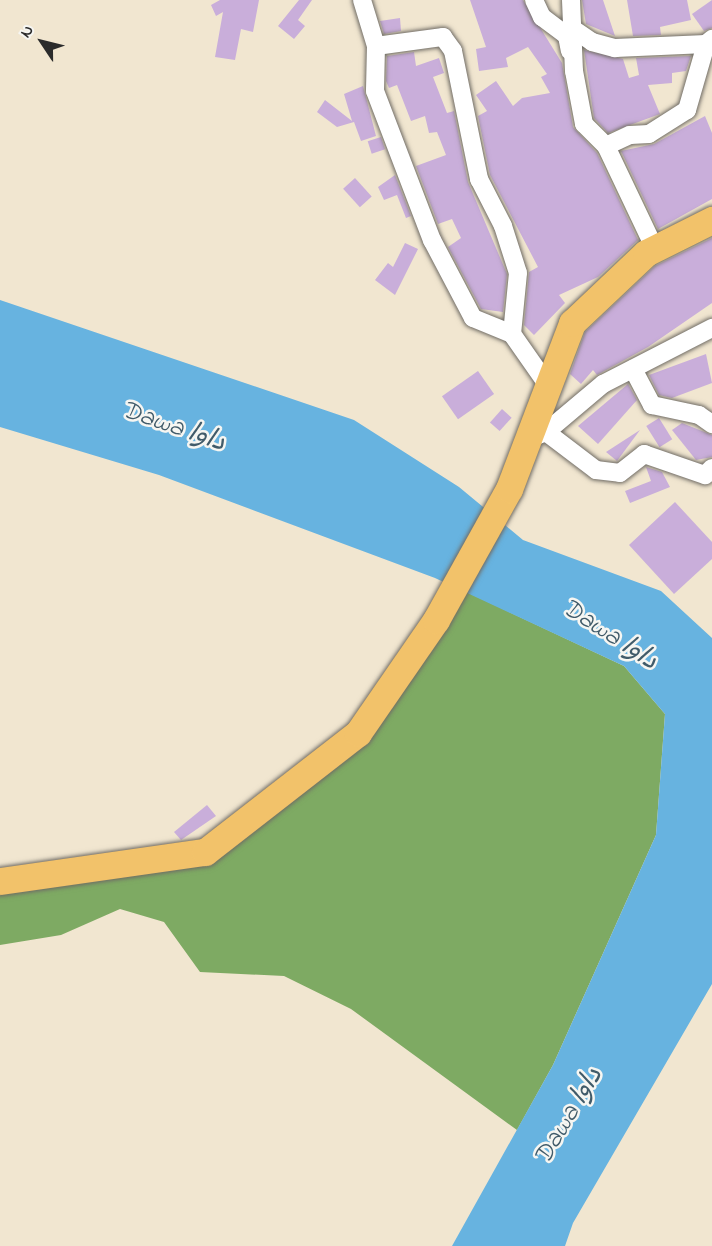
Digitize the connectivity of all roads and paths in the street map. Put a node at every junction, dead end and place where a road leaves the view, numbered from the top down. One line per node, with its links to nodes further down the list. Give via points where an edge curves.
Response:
1 (362, 0): 6 (street)
2 (534, 0): 7 (street, via 542,17 567,36)
3 (571, 0): 4 (street)
4 (573, 28): 5 (street, via 592,42 615,48); 7 (street)
5 (709, 41): 8 (street, via 687,110 650,134 630,135)
6 (376, 46): 12 (street, via 375,92 432,240 473,318); 12 (street, via 443,37 453,51 479,180 503,226 518,273)
7 (574, 70): 8 (street, via 584,124)
8 (606, 146): 10 (street)
9 (712, 220): 10 (main road)
10 (655, 249): 14 (main road, via 590,301 572,323)
11 (712, 328): 13 (street)
12 (512, 334): 14 (street)
13 (633, 369): 15 (street, via 652,405 699,415); 16 (street, via 603,384)
14 (547, 384): 16 (main road)
15 (712, 424)
16 (537, 435): 17 (street, via 596,470 620,473 644,454); 18 (main road, via 436,620 358,733 205,852)
17 (710, 474)
18 (0, 881)

